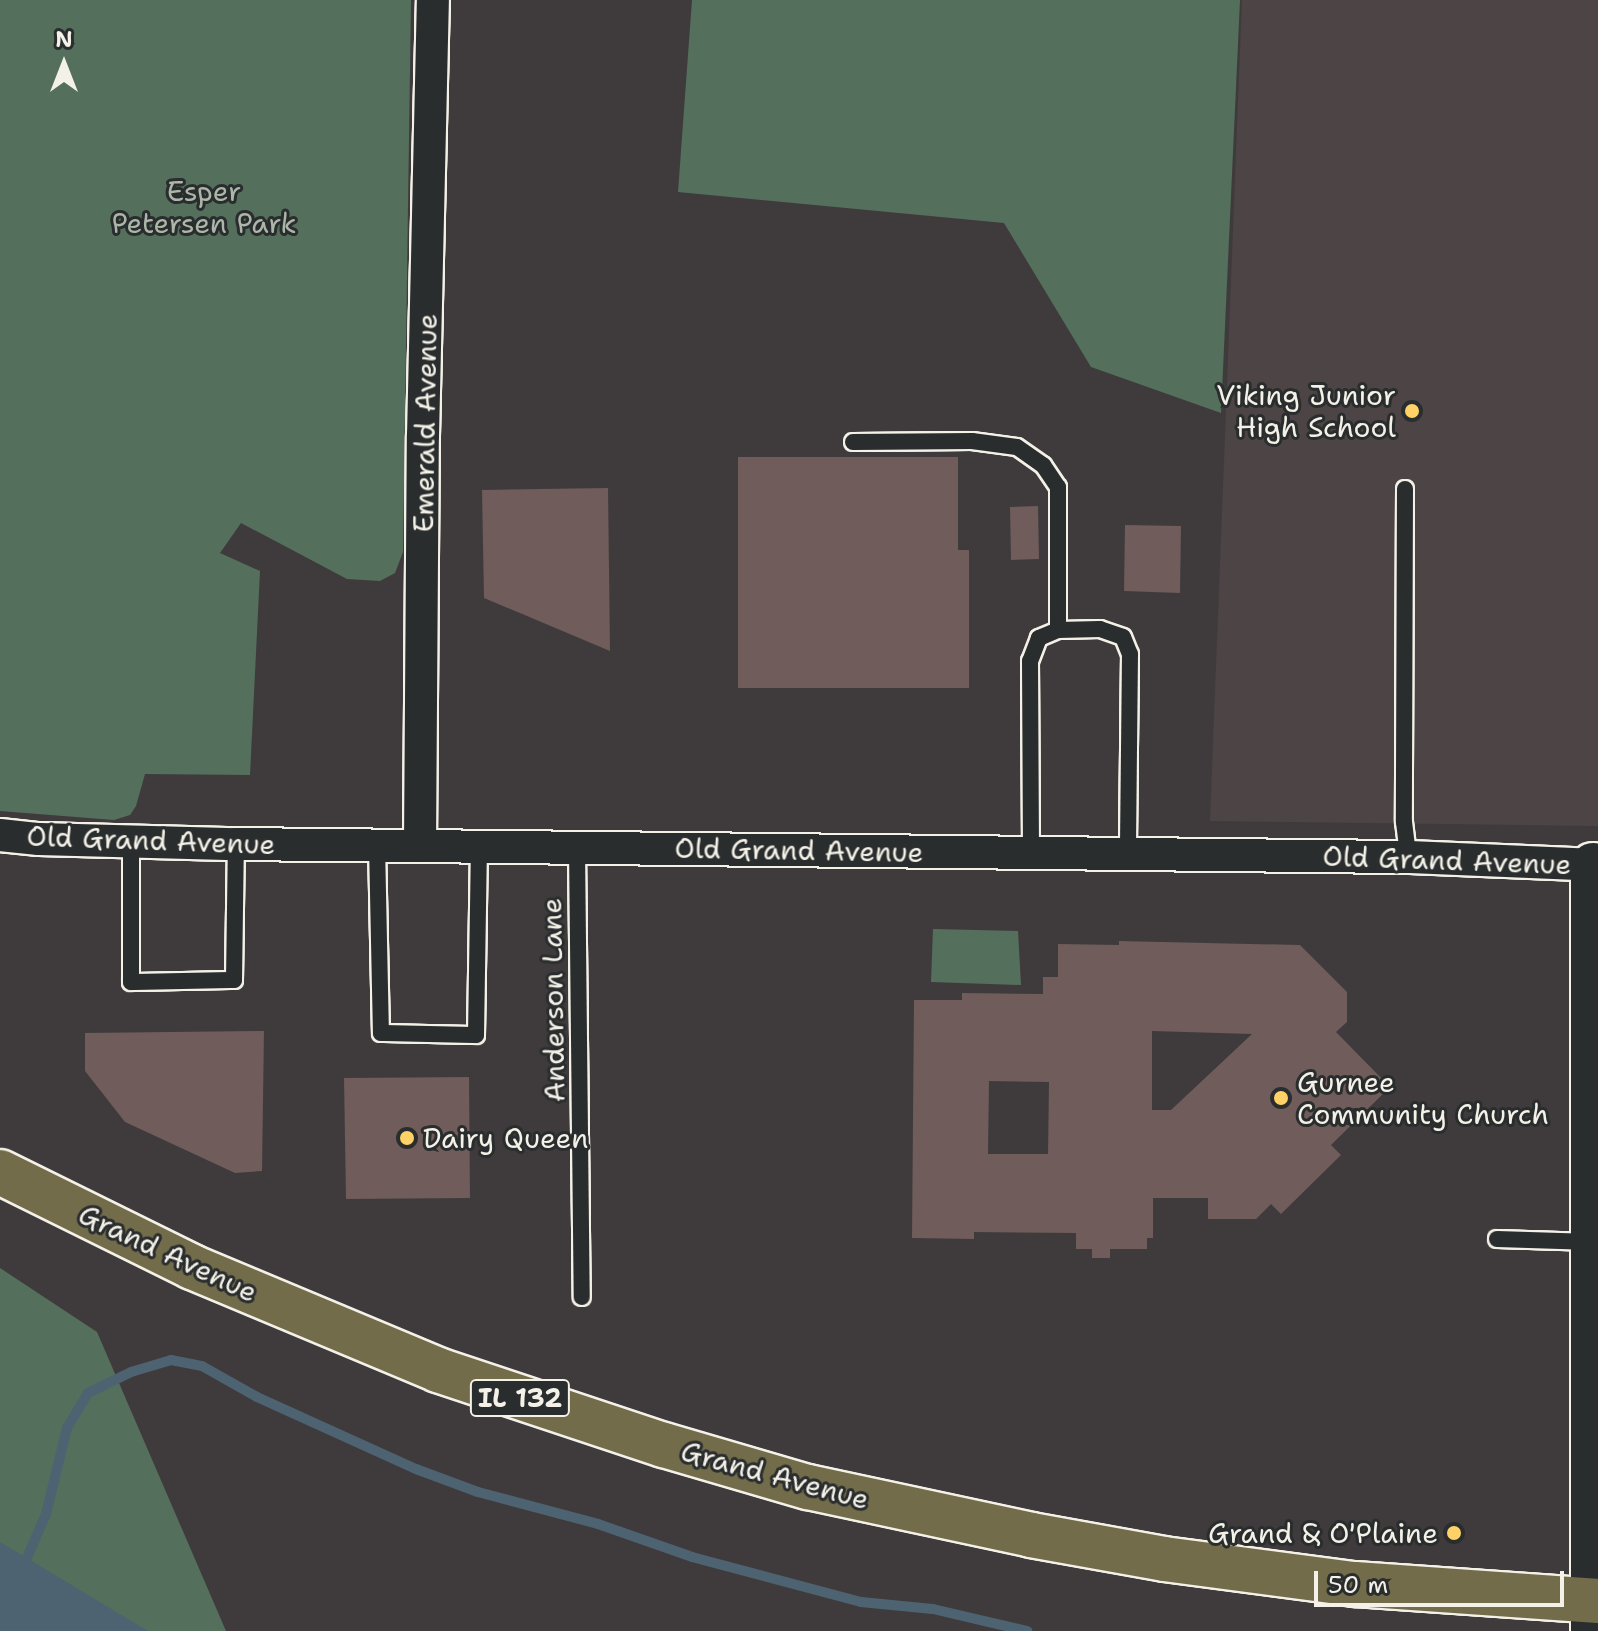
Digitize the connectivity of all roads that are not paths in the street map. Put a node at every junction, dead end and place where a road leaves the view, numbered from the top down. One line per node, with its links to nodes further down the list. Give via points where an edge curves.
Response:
1 (433, 0): 9 (street, Emerald Avenue)
2 (853, 442): 4 (lane, via 972,441 1017,447 1043,465 1058,487)
3 (1405, 489): 14 (lane)
4 (1058, 630): 12 (lane, via 1039,638 1030,661); 13 (lane, via 1100,629 1123,637 1130,654)
5 (0, 835): 6 (street, Old Grand Avenue)
6 (131, 841): 7 (street, Old Grand Avenue); 7 (lane, via 131,982 234,980)
7 (236, 844): 8 (street, Old Grand Avenue)
8 (377, 845): 9 (street, Old Grand Avenue); 10 (lane, via 381,1033 476,1035)
9 (420, 845): 10 (street, Old Grand Avenue)
10 (479, 846): 11 (street, Old Grand Avenue)
11 (577, 847): 12 (street, Old Grand Avenue); 19 (lane, Anderson Lane)
12 (1031, 852): 13 (street, Old Grand Avenue)
13 (1128, 852): 14 (street, Old Grand Avenue)
14 (1408, 857): 15 (street, Old Grand Avenue)
15 (1596, 861): 17 (street)
16 (0, 1172): 20 (main road, Grand Avenue / IL 132, via 192,1267 438,1370 649,1441 808,1487 1179,1561)
17 (1594, 1222): 18 (lane); 20 (street)
18 (1497, 1239)
19 (582, 1297)
20 (1595, 1611)

